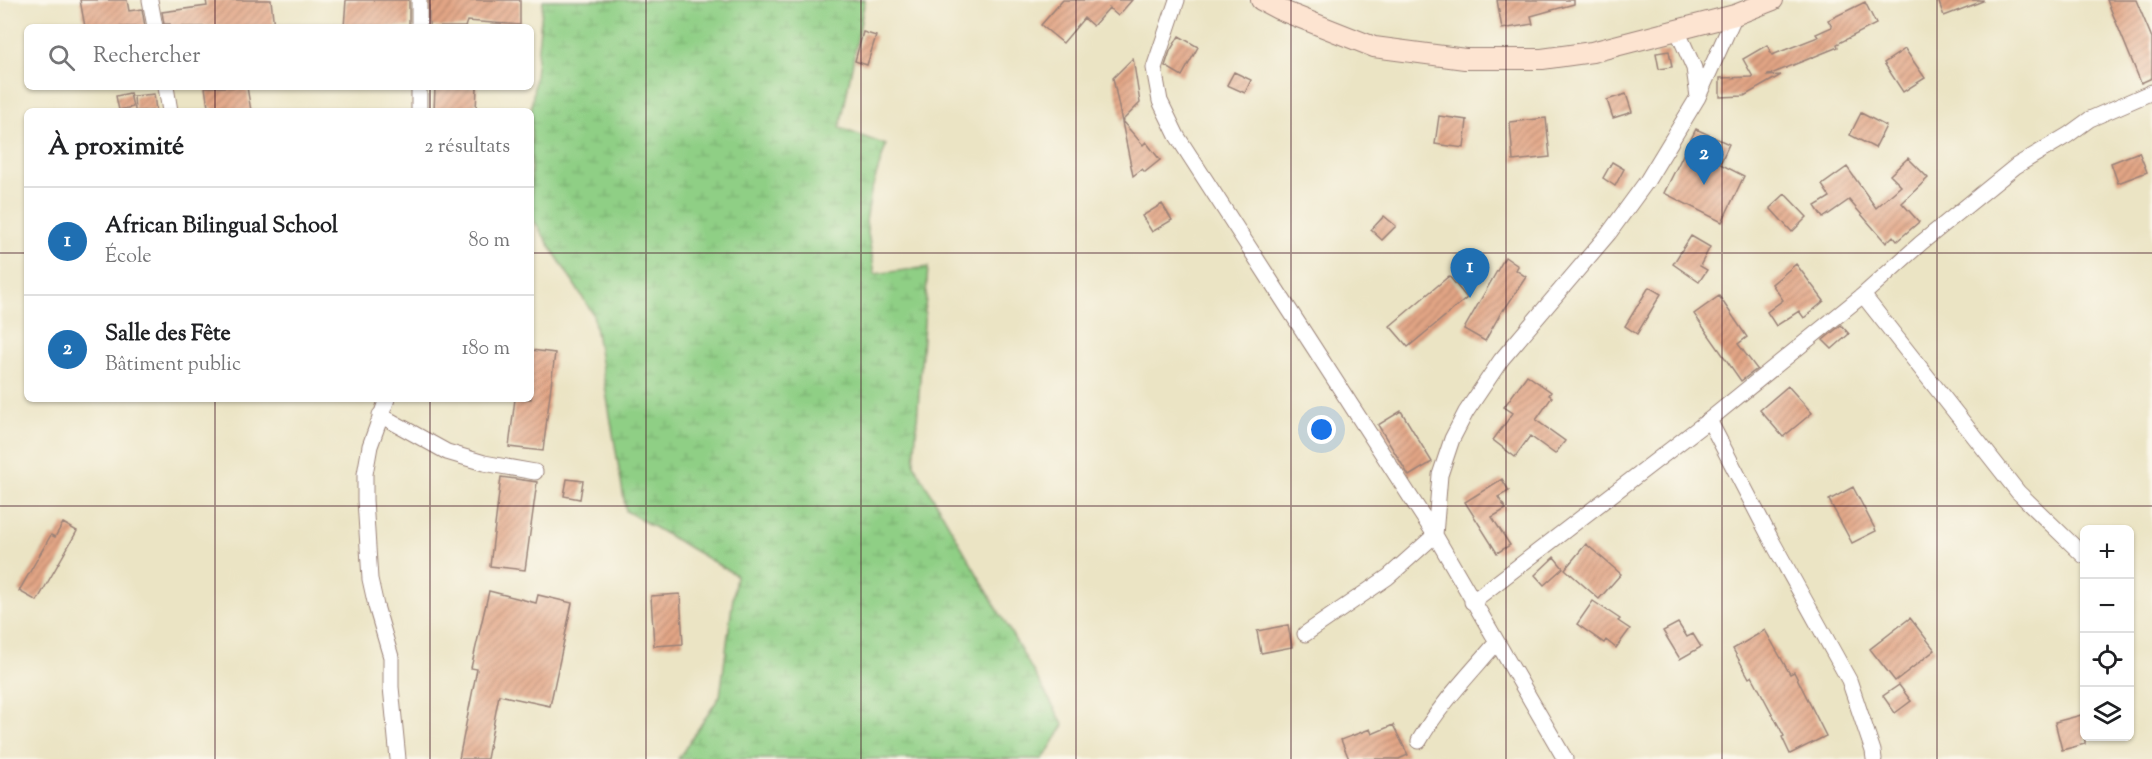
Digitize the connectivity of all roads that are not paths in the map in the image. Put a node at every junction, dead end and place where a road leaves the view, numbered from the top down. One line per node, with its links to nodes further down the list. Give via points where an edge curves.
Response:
1 (150, 0): 7 (street)
2 (419, 0): 8 (street)
3 (1177, 0): 21 (street, via 1154,68 1160,101 1195,164)
4 (1261, 0): 9 (main road, via 1374,47 1465,60 1542,59 1593,52)
5 (1773, 0): 6 (main road)
6 (1735, 15): 9 (main road); 13 (street)
7 (154, 24)
8 (419, 24)
9 (1677, 30): 13 (street, via 1694,68)
10 (166, 90): 14 (street)
11 (419, 90): 15 (street)
12 (2152, 92): 16 (street, via 2090,119 2016,166)
13 (1698, 97): 21 (street, via 1616,224 1523,331 1466,412 1440,475)
14 (170, 108)
15 (419, 108)
16 (1863, 295): 19 (street); 22 (street, via 2018,492)
17 (386, 402): 18 (street)
18 (380, 415): 20 (street, via 447,452); 27 (street, via 365,474 365,519 370,579 392,657)
19 (1709, 420): 23 (street); 29 (street, via 1849,680)
20 (535, 472)
21 (1435, 535): 23 (street); 24 (street, via 1388,577)
22 (2080, 551)
23 (1472, 602): 25 (street)
24 (1305, 634)
25 (1497, 642): 26 (street, via 1429,722); 28 (street)
26 (1419, 741)
27 (398, 759)
28 (1565, 759)
29 (1874, 759)

